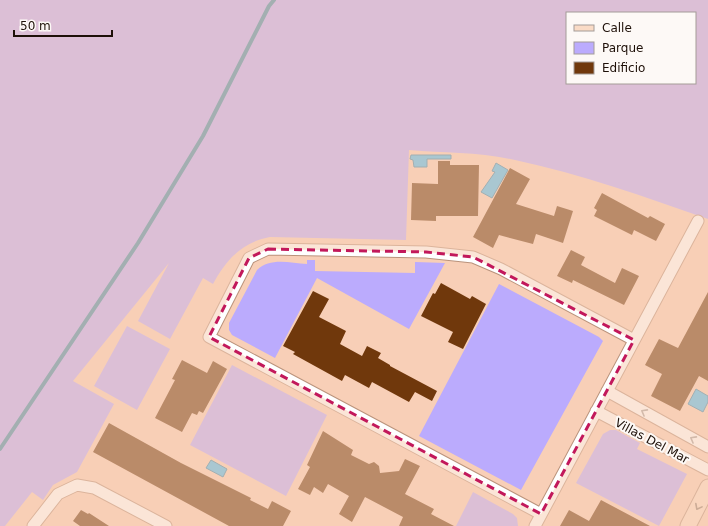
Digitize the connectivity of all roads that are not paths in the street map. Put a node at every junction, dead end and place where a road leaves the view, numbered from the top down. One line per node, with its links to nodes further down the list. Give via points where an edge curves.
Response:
1 (698, 220): 2 (street)
2 (634, 340): 3 (street); 8 (street, via 501,269 473,257 426,252 268,249 249,258 209,337)
3 (607, 391): 4 (street); 5 (street, Villas Del Mar, one-way to 3)
4 (596, 411): 6 (street, Villas Del Mar); 8 (street)
5 (708, 447)
6 (708, 470)
7 (708, 488): 12 (street, one-way to 12)
8 (541, 514): 11 (street)
9 (33, 526): 10 (street, via 58,494 77,485 94,488)
10 (166, 526)
11 (535, 526)
12 (688, 526)

